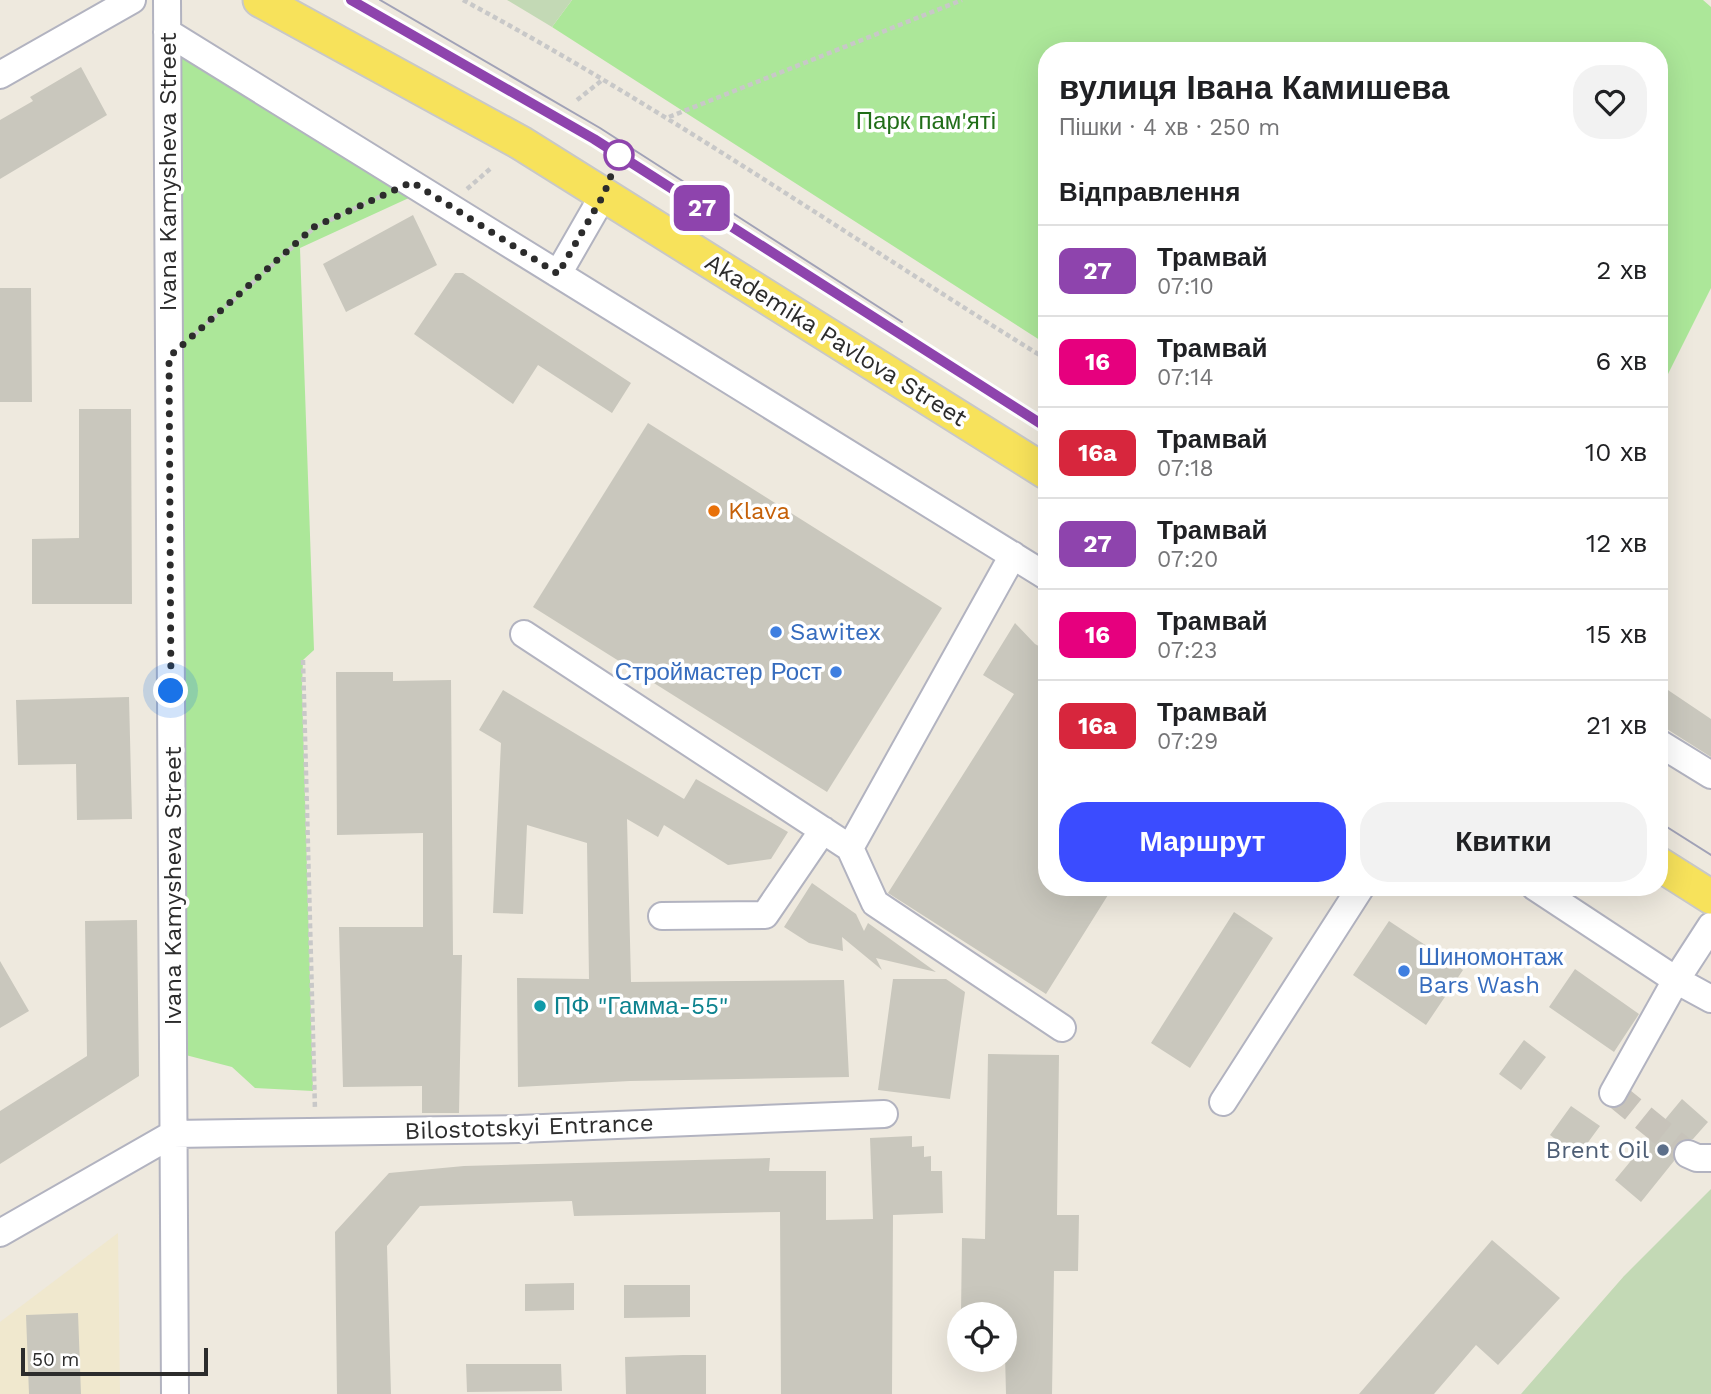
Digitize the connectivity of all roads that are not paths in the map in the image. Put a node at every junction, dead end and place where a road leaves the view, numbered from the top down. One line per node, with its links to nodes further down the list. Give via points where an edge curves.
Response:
1 (132, 0): 5 (street)
2 (167, 0): 4 (street, Ivana Kamysheva Street)
3 (280, 5): 6 (main road, Akademika Pavlova Street)
4 (167, 32): 7 (street); 28 (street, Ivana Kamysheva Street)
5 (0, 75)
6 (604, 194): 7 (street); 8 (main road, Akademika Pavlova Street)
7 (558, 274): 9 (street)
8 (1038, 467)
9 (1013, 555): 10 (street); 15 (street)
10 (1038, 571)
11 (524, 634): 14 (street)
12 (1668, 749): 13 (street)
13 (1711, 775)
14 (823, 830): 15 (street); 20 (street, via 765,915)
15 (850, 848): 24 (street, via 875,903)
16 (1668, 870): 19 (main road)
17 (1355, 896): 26 (street)
18 (1568, 896): 22 (street)
19 (1711, 897)
20 (663, 916)
21 (1711, 926): 22 (street)
22 (1676, 980): 23 (street); 25 (street)
23 (1711, 999)
24 (1062, 1028)
25 (1613, 1093)
26 (1223, 1102)
27 (884, 1114): 28 (street, Bilostotskyi Entrance, via 519,1129)
28 (173, 1134): 29 (street); 30 (street, Ivana Kamysheva Street)
29 (0, 1233)
30 (174, 1394)

